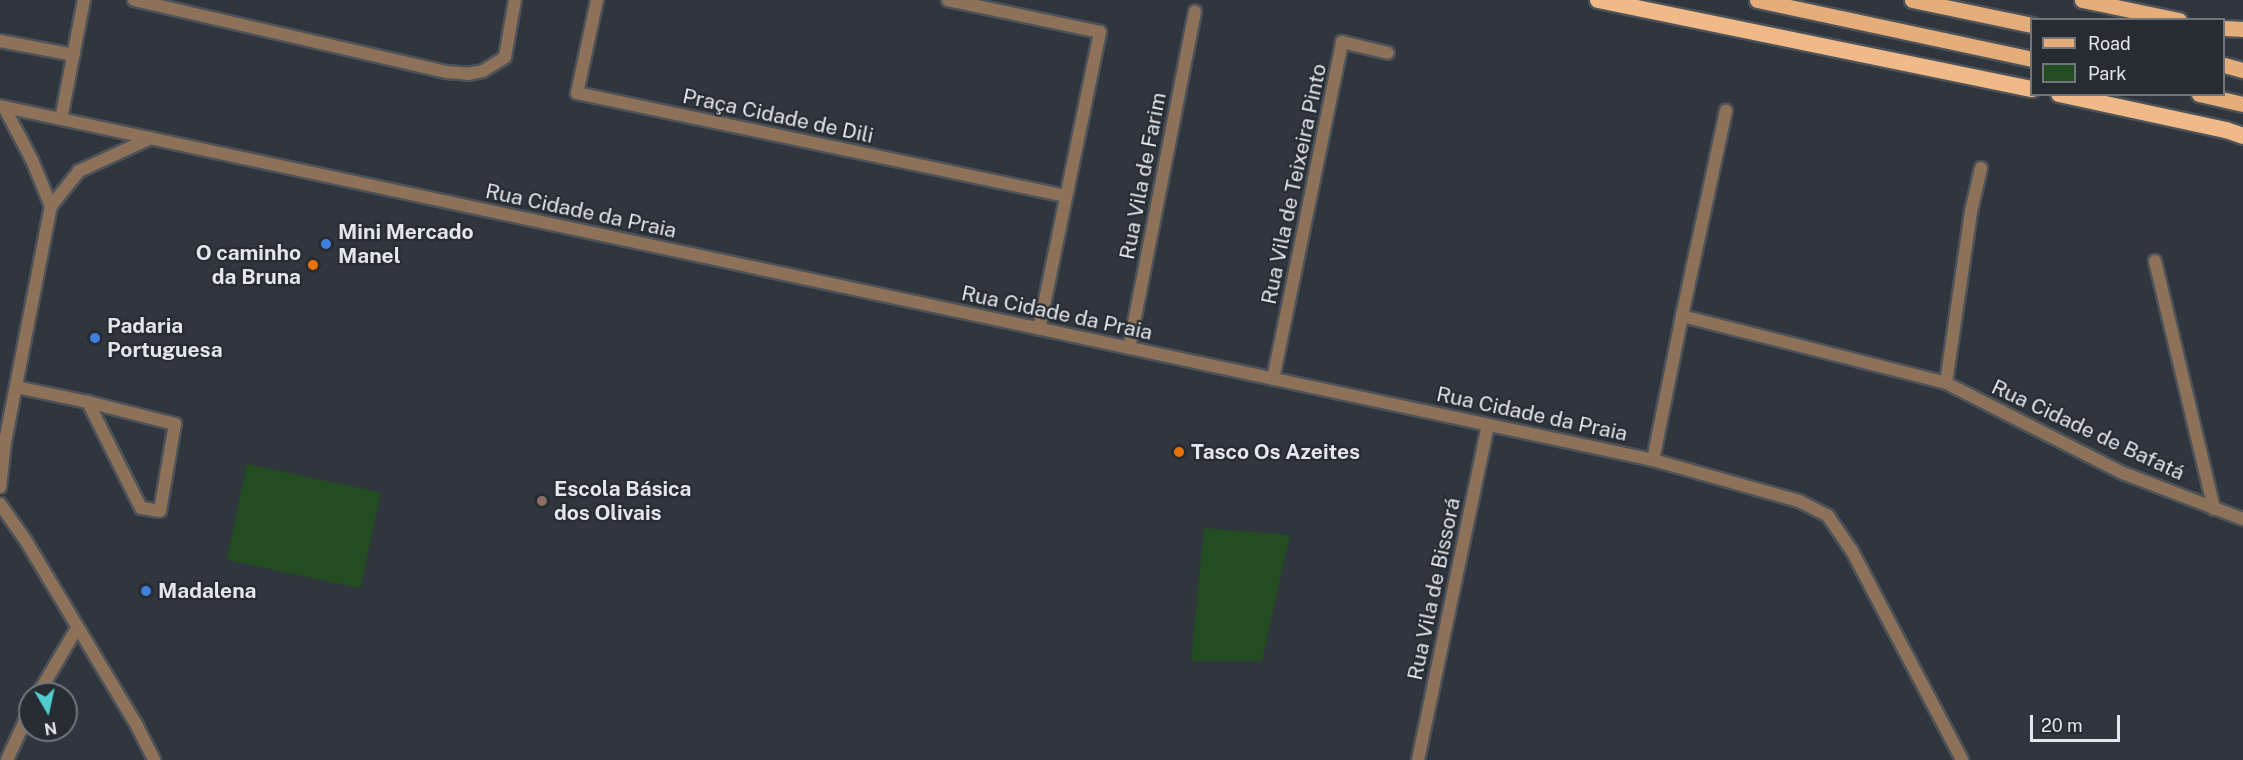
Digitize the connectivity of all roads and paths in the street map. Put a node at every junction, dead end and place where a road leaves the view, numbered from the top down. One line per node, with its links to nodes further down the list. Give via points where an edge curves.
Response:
1 (84, 0): 19 (street)
2 (134, 0): 3 (street, via 468,74 483,71 505,57)
3 (516, 0)
4 (597, 0): 33 (street, Praça Cidade de Dili, via 577,93)
5 (948, 0): 33 (street, via 1100,32)
6 (1598, 0): 13 (highway)
7 (1642, 0): 13 (highway)
8 (1757, 0): 20 (main road)
9 (1912, 0): 14 (main road)
10 (2082, 0): 12 (main road)
11 (1195, 11): 38 (street, Rua Vila de Farim)
12 (2169, 18)
13 (1687, 20): 23 (highway)
14 (2030, 25)
15 (2225, 28): 16 (main road)
16 (2243, 29)
17 (0, 41): 19 (street)
18 (1388, 53): 39 (street, Rua Vila de Teixeira Pinto, via 1342,42)
19 (74, 56): 29 (street)
20 (2030, 59)
21 (2225, 66): 22 (main road)
22 (2243, 70)
23 (2030, 89)
24 (2067, 96): 30 (highway)
25 (2208, 96): 26 (main road)
26 (2243, 104)
27 (2, 106): 29 (street, Rua Cidade da Praia); 34 (street, via 32,160)
28 (1726, 111): 36 (street)
29 (61, 119): 31 (street, Rua Cidade da Praia)
30 (2243, 136)
31 (151, 138): 34 (street, via 79,171); 37 (street, Rua Cidade da Praia)
32 (1981, 168): 40 (street)
33 (1065, 196): 37 (street)
34 (51, 206): 41 (street)
35 (2155, 261): 47 (street, Rua Cidade de Bafatá)
36 (1682, 316): 40 (street, Rua Cidade de Bafatá); 44 (street)
37 (1039, 329): 38 (street, Rua Cidade da Praia)
38 (1129, 348): 39 (street, Rua Cidade da Praia)
39 (1273, 379): 43 (street, Rua Cidade da Praia)
40 (1946, 383): 47 (street, Rua Cidade de Bafatá, via 2122,473)
41 (16, 387): 42 (street); 45 (street)
42 (88, 402): 42 (street, via 141,508 160,512 175,424)
43 (1488, 425): 44 (street, Rua Cidade da Praia); 54 (street, Rua Vila de Bissorá)
44 (1653, 460): 55 (street, Rua Cidade da Praia, via 1799,501 1828,516 1852,551)
45 (0, 487)
46 (0, 504): 49 (street)
47 (2214, 509): 48 (street, Rua Cidade de Bafatá)
48 (2243, 519)
49 (77, 628): 50 (street); 53 (street, via 137,726)
50 (45, 682)
51 (18, 736): 52 (street)
52 (7, 760)
53 (153, 760)
54 (1418, 760)
55 (1962, 760)

